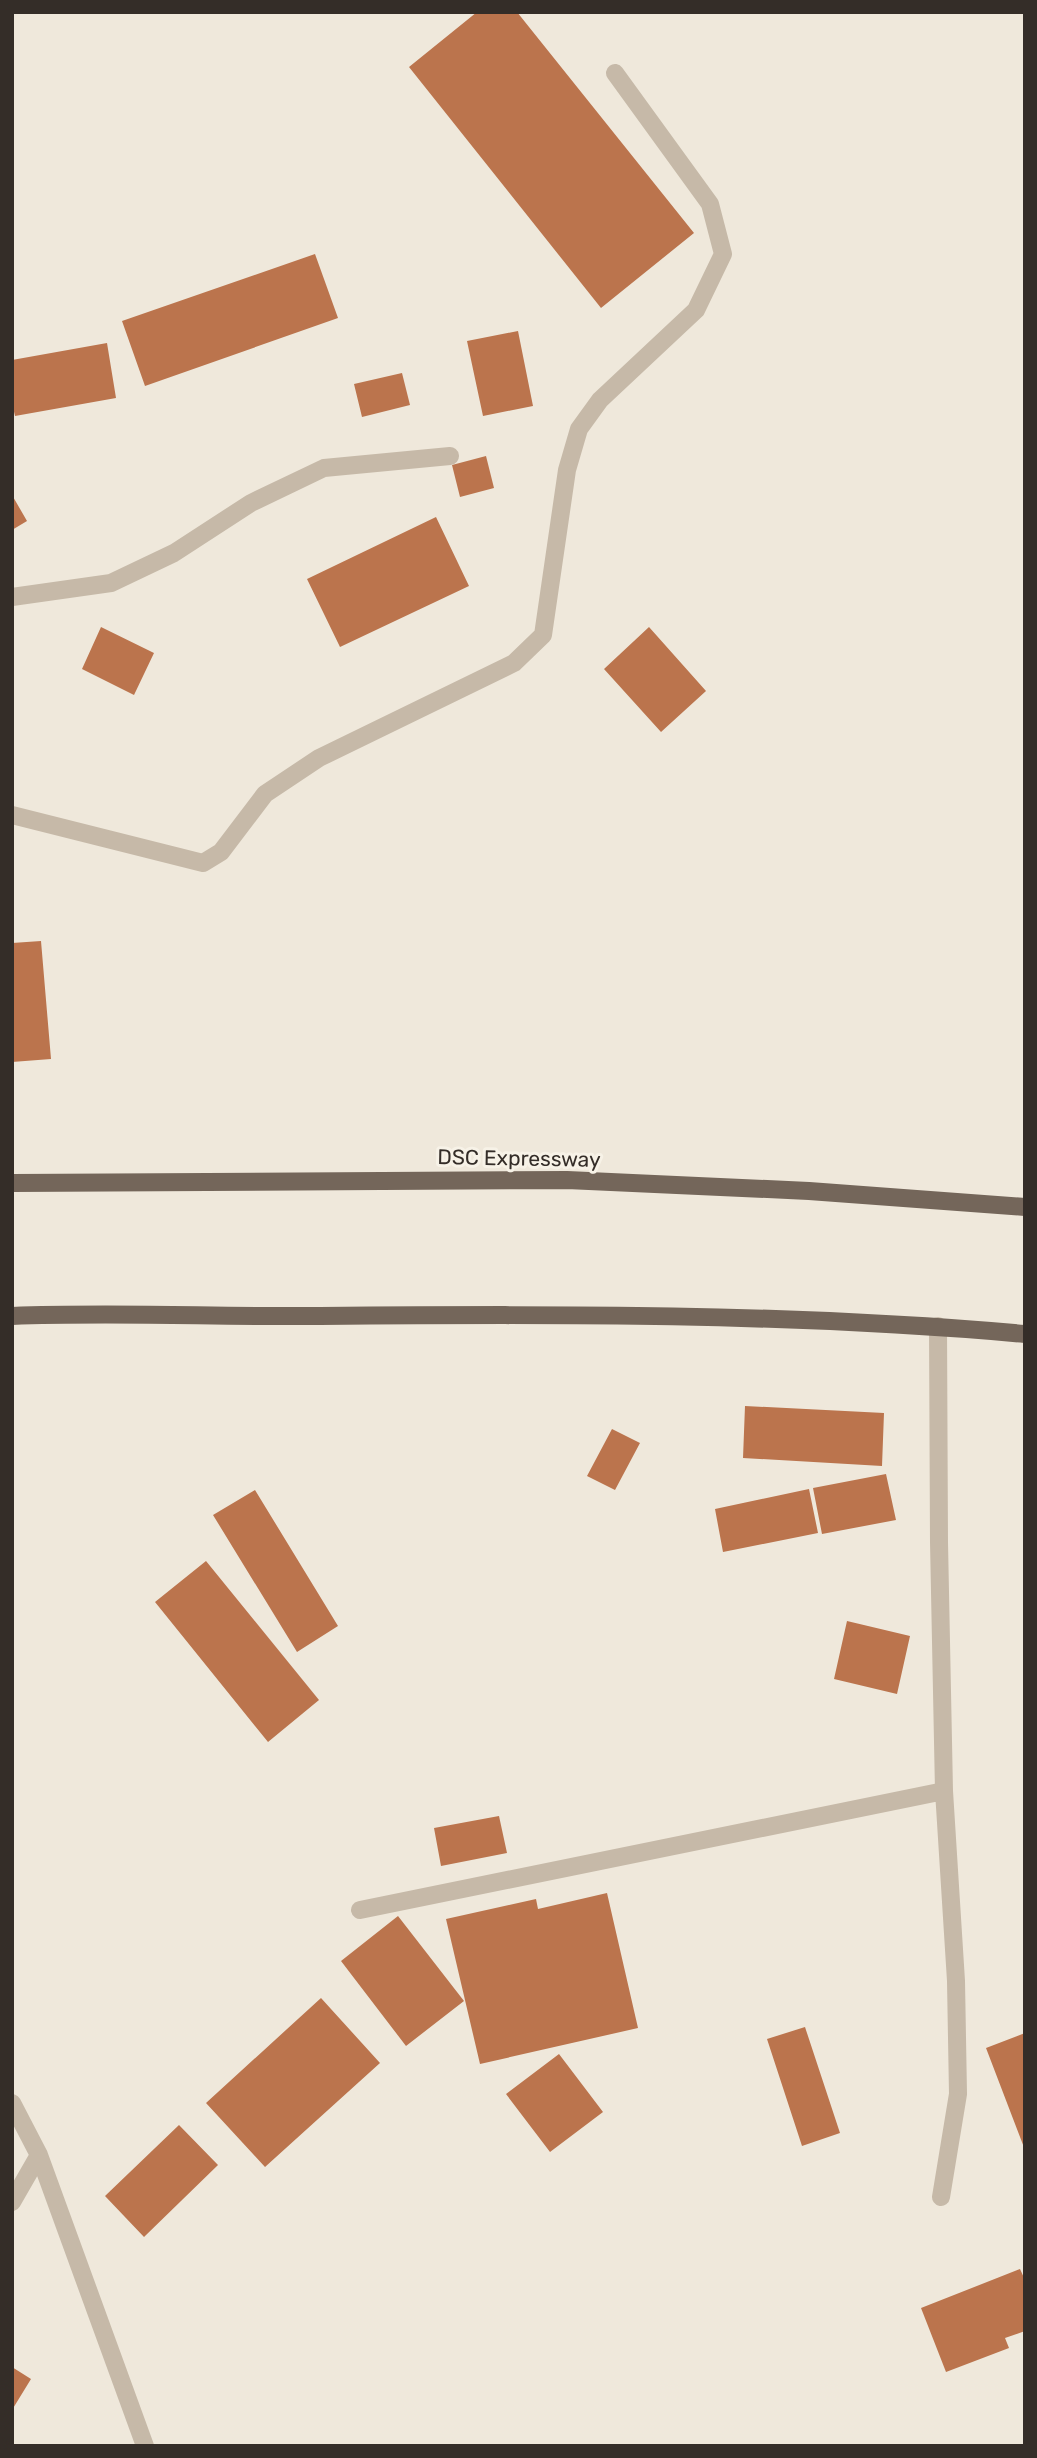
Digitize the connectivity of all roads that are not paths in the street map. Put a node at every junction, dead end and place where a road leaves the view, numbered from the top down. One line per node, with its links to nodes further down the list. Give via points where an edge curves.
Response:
1 (615, 73): 4 (street, via 710,204 723,254 696,310 600,400 579,429 568,470 543,635 514,663 319,758 265,794 221,852 203,863)
2 (450, 456): 3 (street, via 324,468 251,503 174,553 111,583)
3 (12, 597)
4 (12, 815)
5 (12, 1183): 6 (main road, DSC Expressway, via 567,1180)
6 (1025, 1207)
7 (12, 1316): 8 (main road, via 499,1314)
8 (938, 1326): 9 (main road); 10 (street)
9 (1025, 1334)
10 (944, 1791): 11 (street); 14 (street, via 958,2094)
11 (360, 1910)
12 (12, 2103): 13 (street)
13 (39, 2155): 15 (street); 16 (street)
14 (942, 2197)
15 (12, 2202)
16 (145, 2446)

